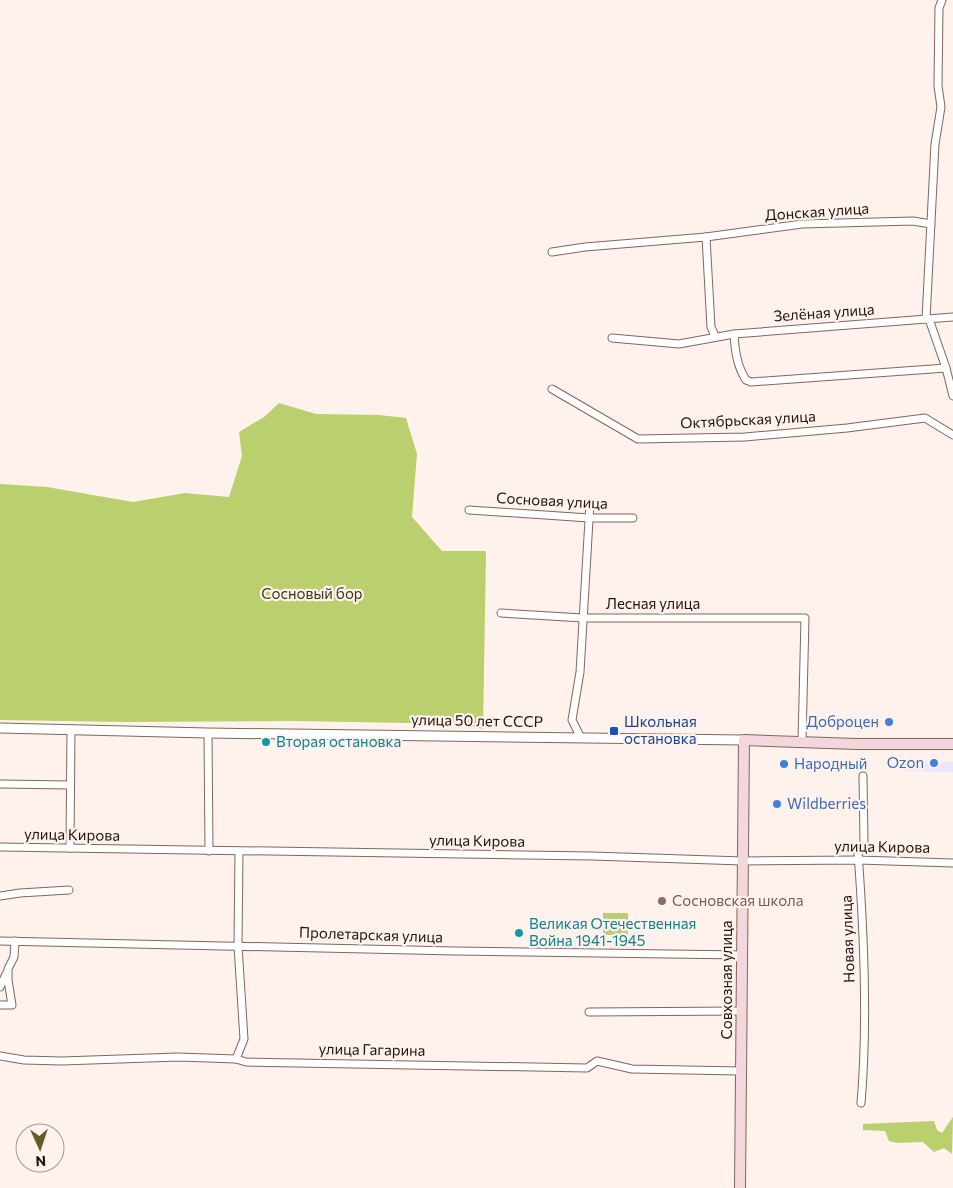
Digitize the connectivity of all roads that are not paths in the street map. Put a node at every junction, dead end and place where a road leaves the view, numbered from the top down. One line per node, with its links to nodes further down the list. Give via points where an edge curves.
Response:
1 (942, 0): 2 (street, via 939,8 940,107)
2 (931, 224): 3 (street, Донская улица, via 913,221 802,224); 6 (street)
3 (706, 237): 4 (street, Донская улица); 8 (street, via 711,327)
4 (552, 252)
5 (953, 317): 6 (street, Зелёная улица)
6 (928, 319): 7 (street, Зелёная улица); 10 (street)
7 (734, 334): 8 (street, Зелёная улица); 10 (street, via 737,361 746,380 751,382)
8 (715, 336): 9 (street, Зелёная улица, via 679,344)
9 (612, 338)
10 (946, 368): 12 (street)
11 (552, 389): 13 (street, Октябрьская улица, via 638,439 744,436 924,418)
12 (953, 396)
13 (953, 435)
14 (590, 503): 16 (street)
15 (469, 510): 16 (street, Сосновая улица)
16 (589, 518): 17 (street, Сосновая улица); 19 (street)
17 (634, 518)
18 (501, 613): 19 (street, Лесная улица)
19 (582, 618): 23 (street, via 580,672 572,720); 25 (street, Лесная улица, via 804,618)
20 (0, 728): 21 (street, улица 50 лет СССР)
21 (71, 729): 22 (street, улица 50 лет СССР); 29 (street)
22 (208, 733): 23 (street, улица 50 лет СССР); 32 (street)
23 (581, 738): 24 (street, улица 50 лет СССР)
24 (744, 740): 25 (main road, улица 50 лет СССР); 34 (main road, Совхозная улица)
25 (802, 741): 26 (main road, улица 50 лет СССР)
26 (953, 744)
27 (863, 776): 35 (street, Новая улица, via 864,844)
28 (0, 784): 29 (street)
29 (70, 785): 31 (street)
30 (0, 847): 31 (street, улица Кирова)
31 (70, 848): 32 (street, улица Кирова)
32 (209, 851): 33 (street, улица Кирова)
33 (239, 851): 34 (street, улица Кирова); 41 (street)
34 (743, 860): 35 (street, улица Кирова); 42 (main road, Совхозная улица)
35 (858, 860): 36 (street, улица Кирова); 51 (street, Новая улица, via 863,964)
36 (953, 863)
37 (69, 890): 38 (street)
38 (0, 896)
39 (0, 941): 40 (street, Пролетарская улица)
40 (15, 941): 41 (street, Пролетарская улица); 43 (street, via 14,957)
41 (238, 946): 42 (street, Пролетарская улица); 49 (street, via 244,1039)
42 (742, 955): 46 (main road, Совхозная улица)
43 (8, 969): 44 (street); 45 (street, via 12,1005)
44 (0, 987)
45 (0, 1005)
46 (741, 1011): 47 (street); 50 (main road, Совхозная улица)
47 (589, 1012)
48 (0, 1056): 49 (street, улица Гагарина, via 62,1062 168,1057)
49 (236, 1059): 50 (street, улица Гагарина, via 246,1062 587,1068 597,1062 632,1069)
50 (741, 1071): 52 (main road, Совхозная улица)
51 (861, 1103)
52 (740, 1188)

